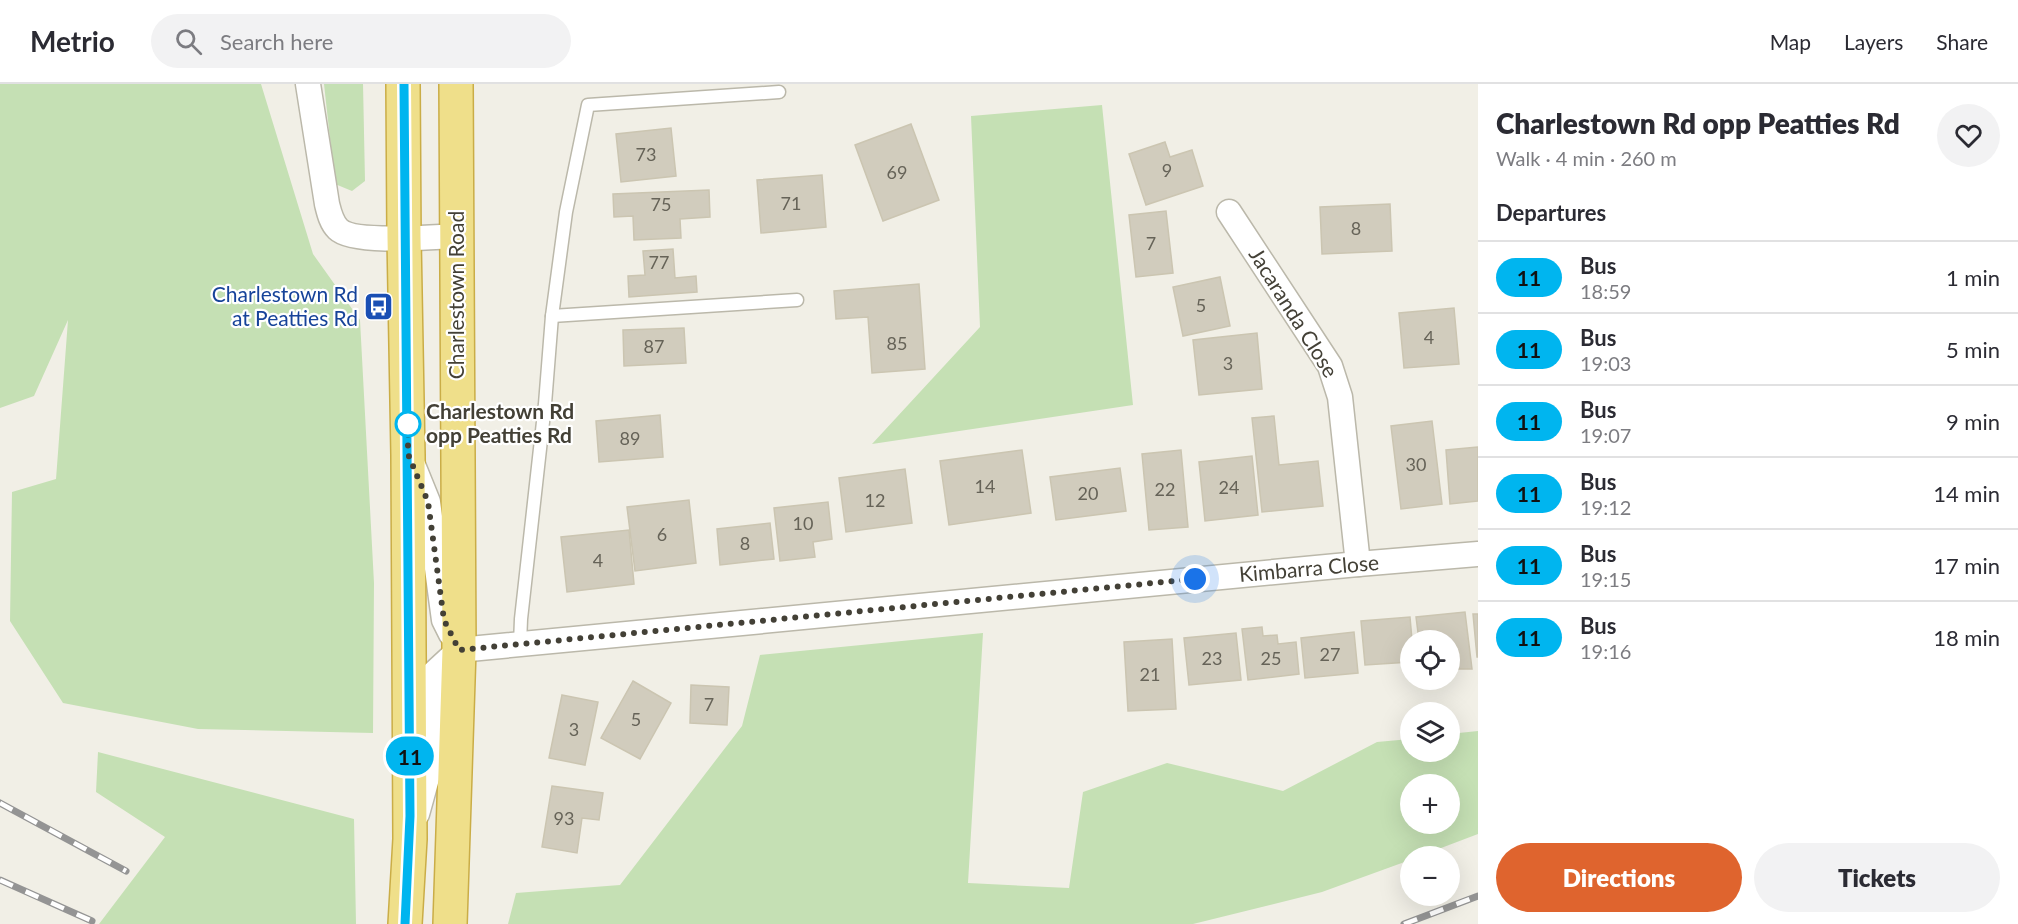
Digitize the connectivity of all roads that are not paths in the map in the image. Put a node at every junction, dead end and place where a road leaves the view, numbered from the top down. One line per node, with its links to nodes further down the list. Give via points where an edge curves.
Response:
1 (308, 84): 7 (street, via 319,164 332,219 339,230 353,236)
2 (404, 84): 7 (highway, Charlestown Road)
3 (456, 84): 6 (highway, Charlestown Road)
4 (779, 92): 9 (lane, via 588,105 566,212)
5 (1229, 212): 12 (street, Jacaranda Close, via 1336,380)
6 (457, 236): 7 (street); 14 (highway, Charlestown Road)
7 (404, 237): 10 (highway, Charlestown Road)
8 (797, 300): 9 (lane)
9 (552, 316): 13 (lane)
10 (408, 454): 14 (street, Charlestown Road, via 428,502 444,620); 15 (highway, Charlestown Road)
11 (1478, 554): 12 (street, Kimbarra Close)
12 (1358, 564): 13 (street, Kimbarra Close)
13 (520, 644): 14 (street, Kimbarra Close)
14 (459, 650): 15 (street, Charlestown Road, via 434,673 432,760); 17 (highway, Charlestown Road)
15 (410, 839): 16 (highway, Charlestown Road)
16 (405, 924)
17 (450, 924)

